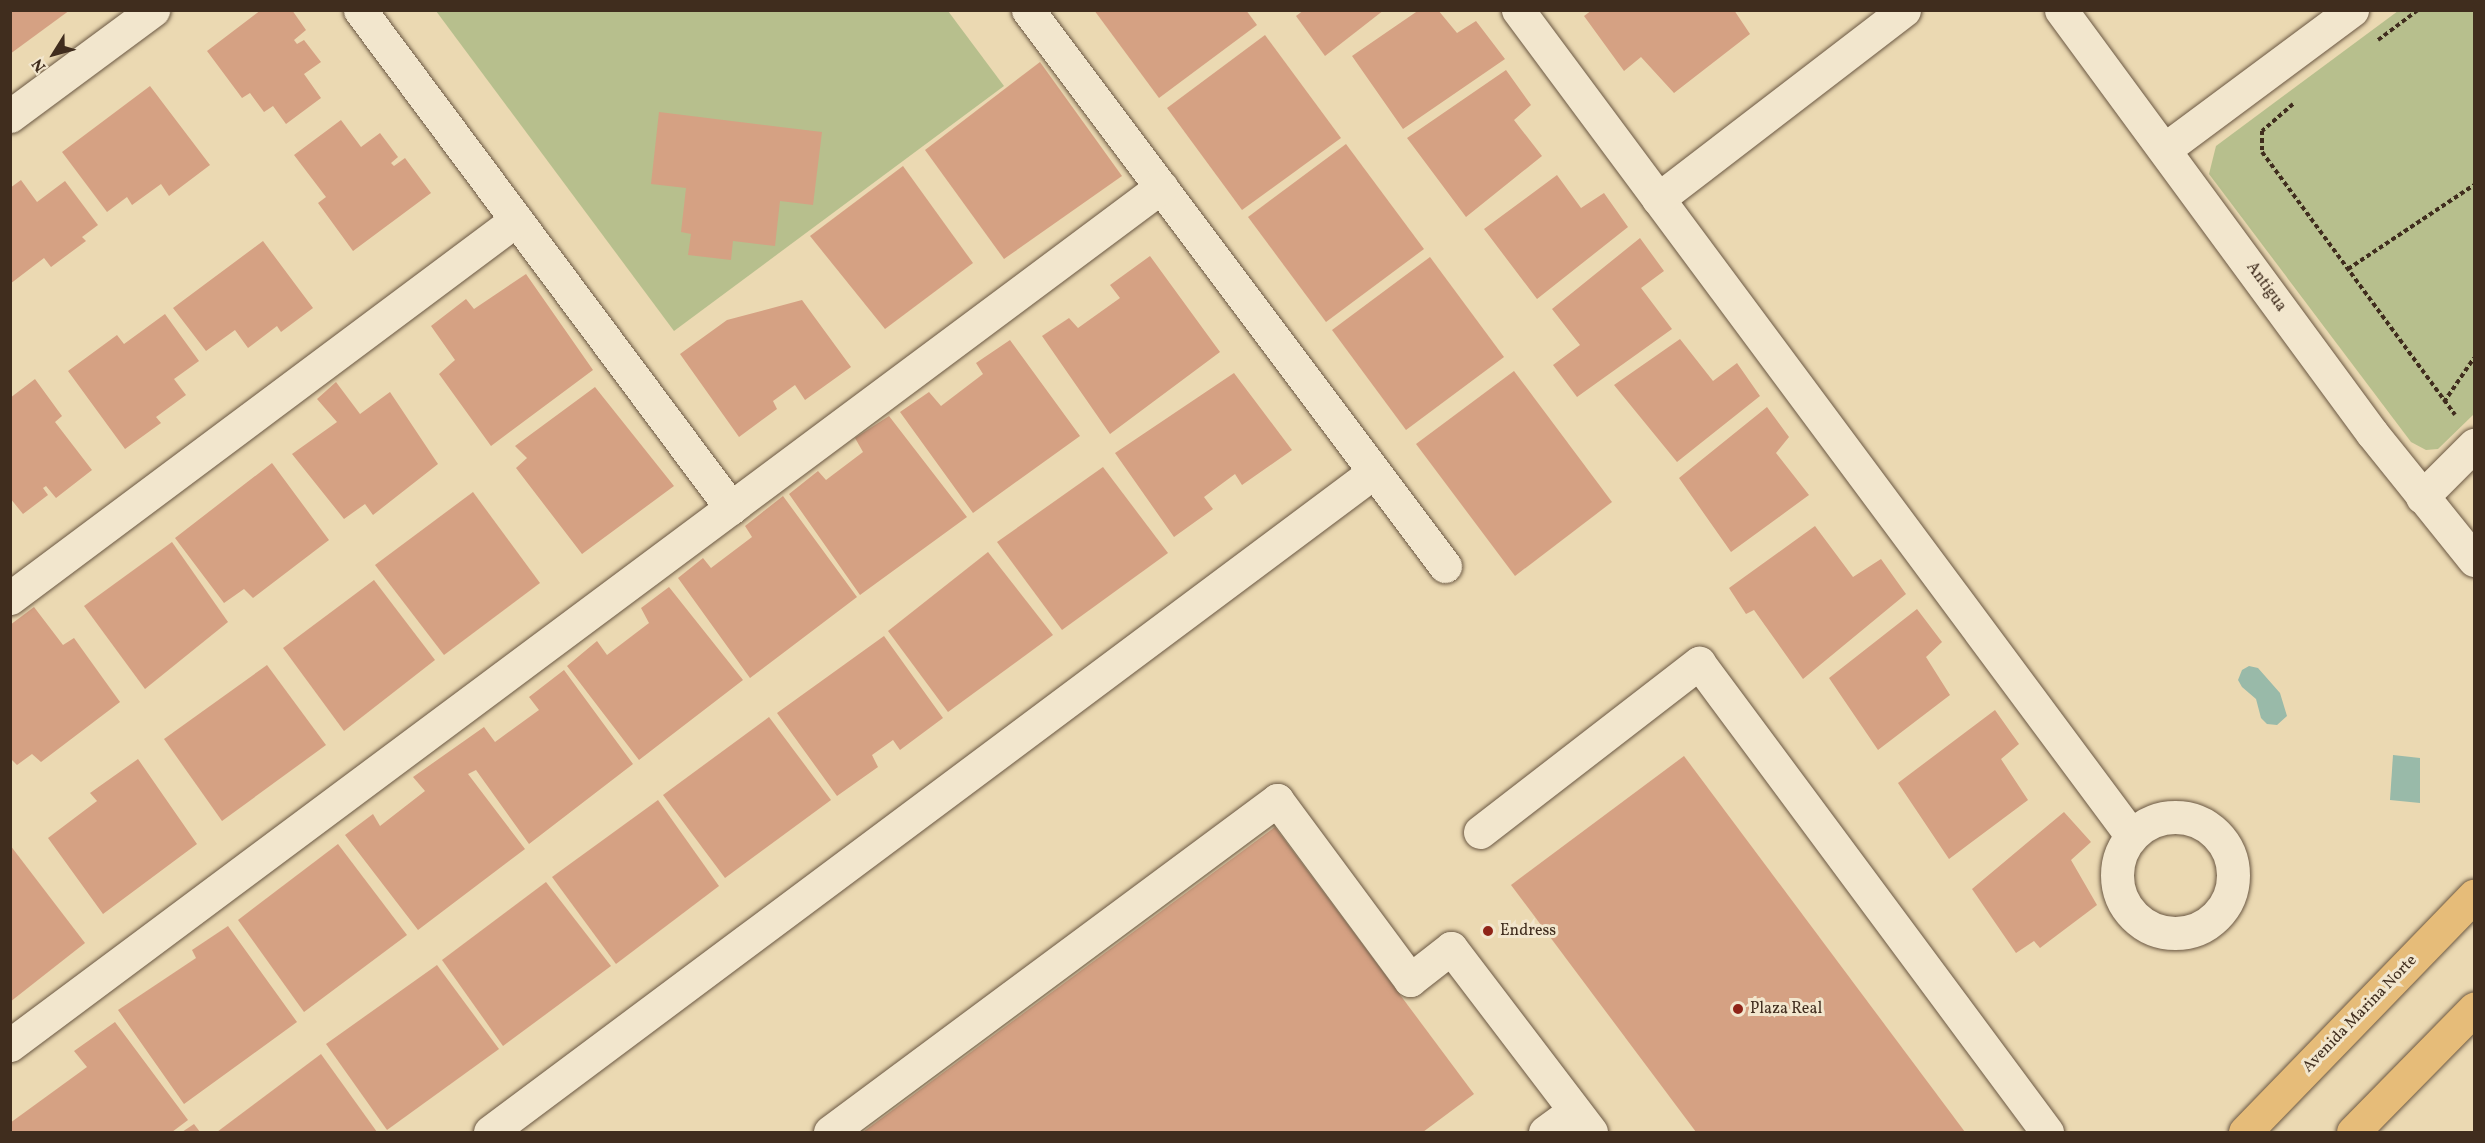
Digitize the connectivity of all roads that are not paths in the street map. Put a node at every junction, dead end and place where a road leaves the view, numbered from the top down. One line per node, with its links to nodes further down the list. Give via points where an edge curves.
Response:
1 (153, 10): 8 (street)
2 (360, 10): 12 (street)
3 (1028, 10): 10 (street)
4 (1518, 10): 11 (street)
5 (1904, 10): 11 (street)
6 (2061, 10): 9 (street, Antigua)
7 (2352, 10): 9 (street)
8 (10, 116)
9 (2165, 149): 15 (street, Antigua)
10 (1161, 187): 14 (street); 16 (street)
11 (1658, 199): 21 (street)
12 (516, 220): 16 (street); 19 (street)
13 (2467, 433): 15 (street)
14 (1374, 472): 18 (street); 26 (street)
15 (2422, 497): 17 (street, Antigua)
16 (731, 508): 24 (street)
17 (2475, 560)
18 (1445, 566)
19 (10, 598)
20 (1480, 832): 29 (street, via 1699,663)
21 (2131, 835)
22 (2475, 896): 30 (main road, Avenida Marina Norte)
23 (2475, 1009): 31 (main road)
24 (10, 1045)
25 (1582, 1122): 27 (street, via 1451,948 1410,980 1277,800); 28 (street)
26 (490, 1132)
27 (830, 1132)
28 (1545, 1132)
29 (2047, 1132)
30 (2245, 1132)
31 (2353, 1132)

